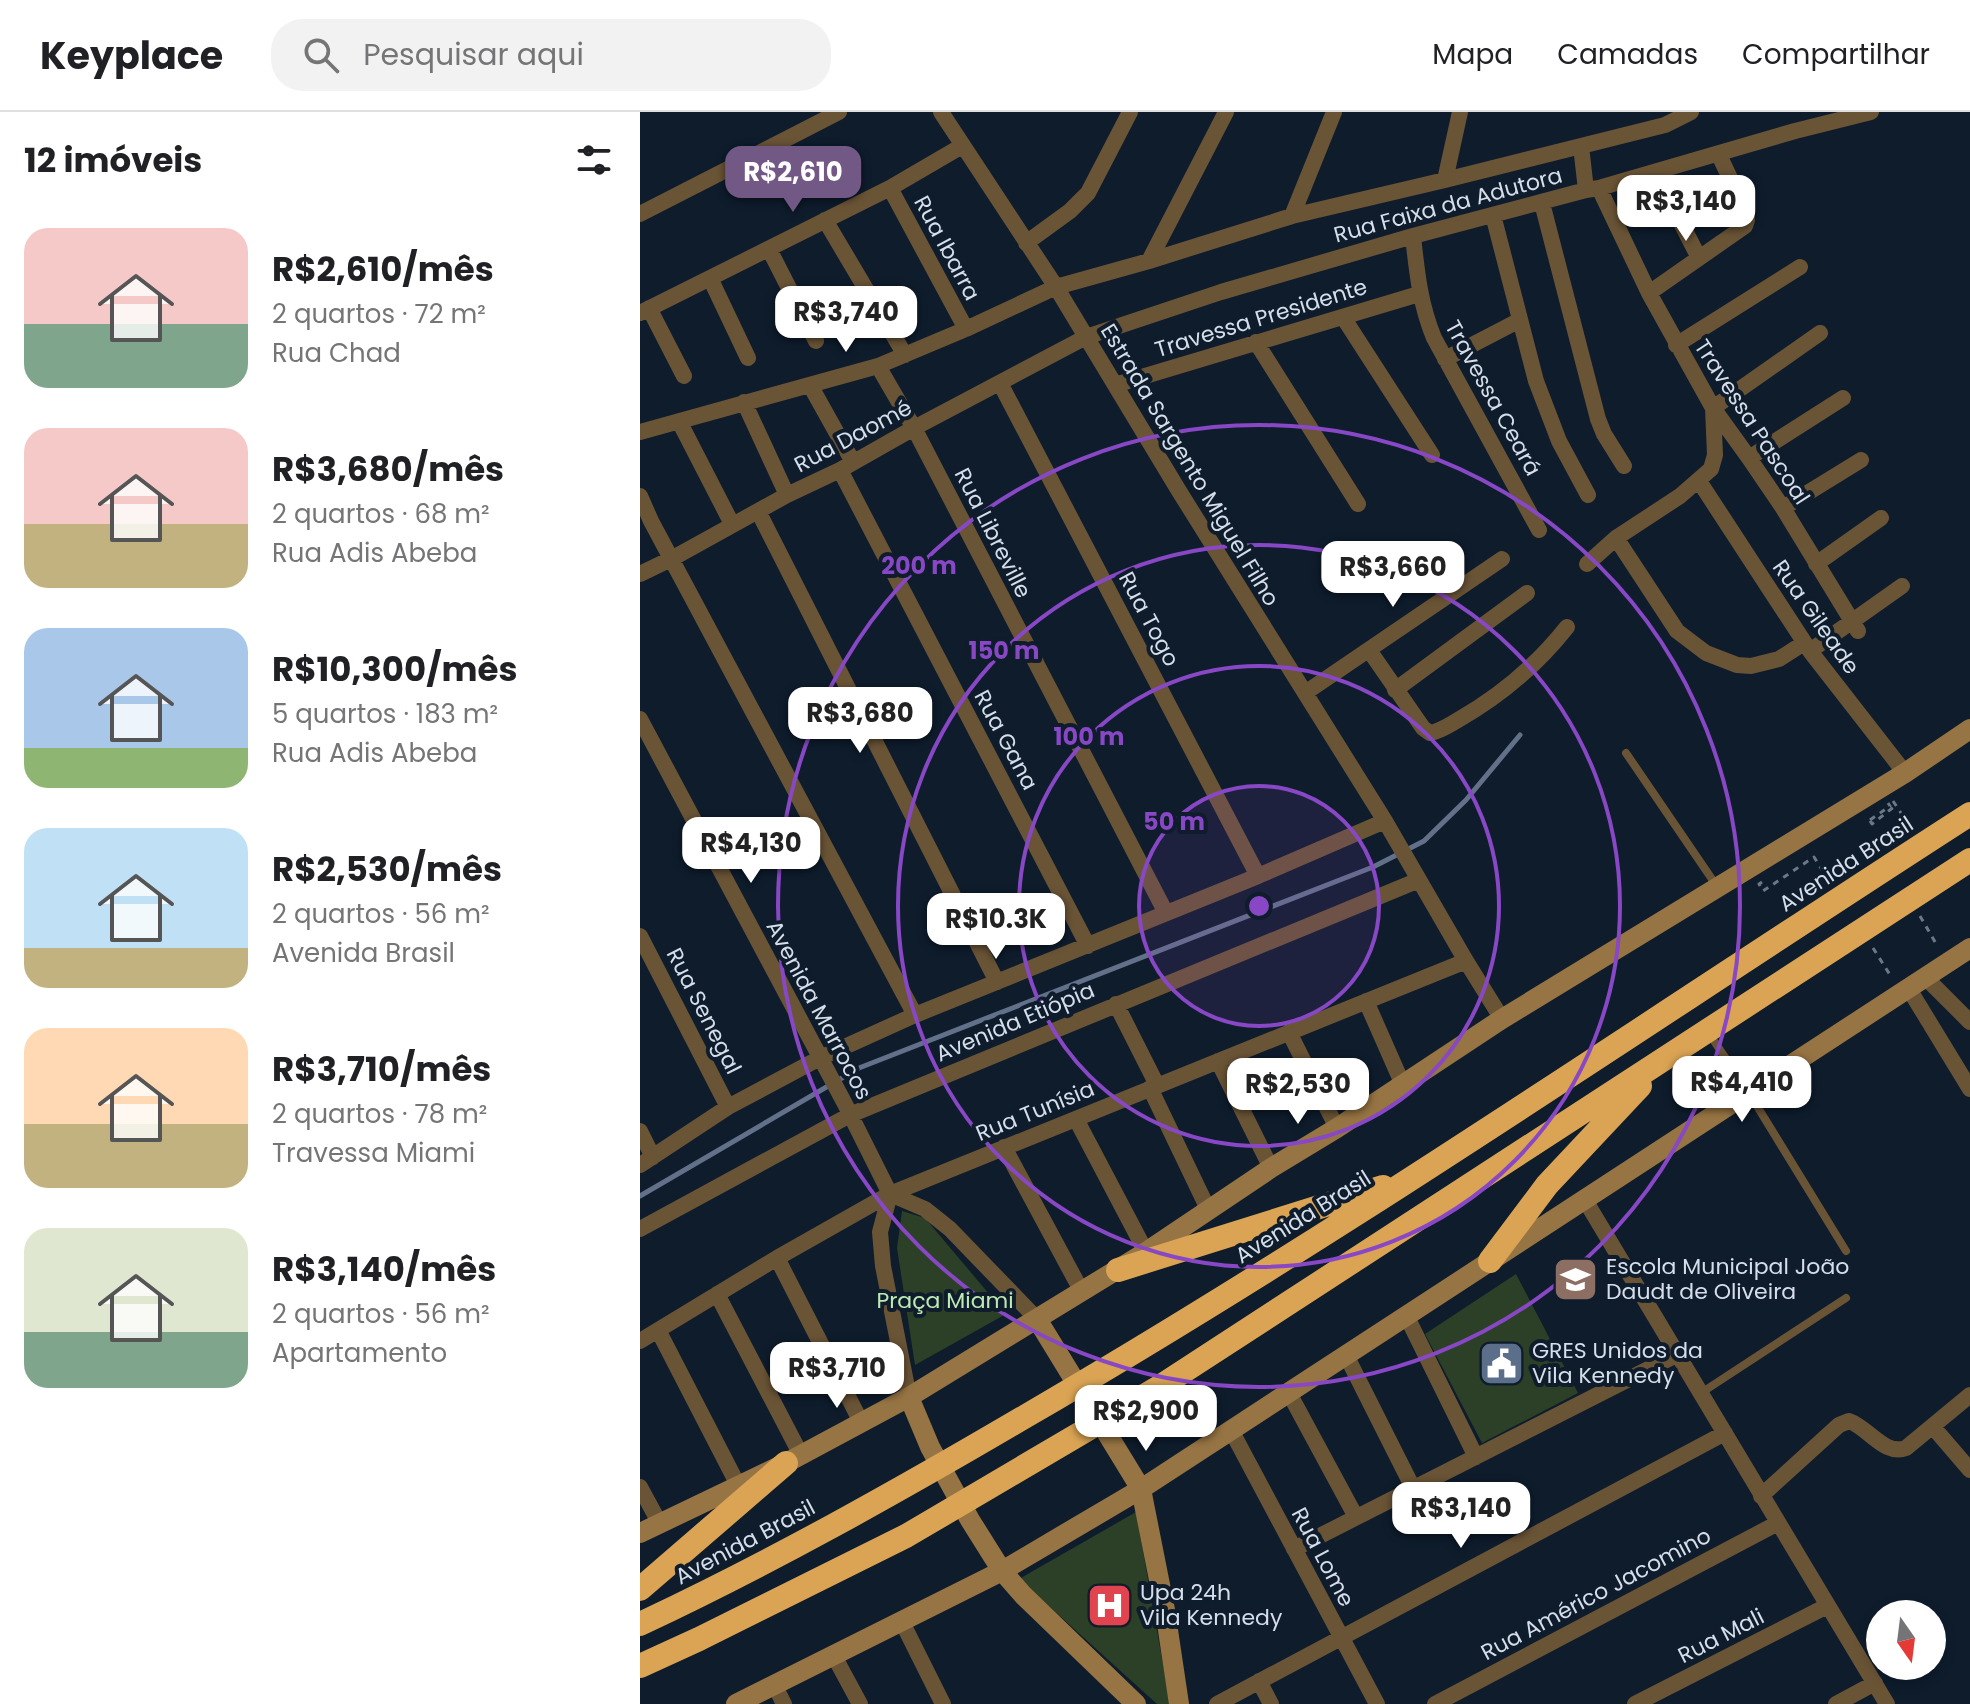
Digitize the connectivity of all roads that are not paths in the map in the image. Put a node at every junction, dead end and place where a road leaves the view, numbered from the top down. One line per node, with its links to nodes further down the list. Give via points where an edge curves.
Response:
1 (839, 112): 17 (street)
2 (941, 112): 9 (street, Estrada Sargento Miguel Filho)
3 (1130, 112): 22 (street, via 1088,193)
4 (1226, 112): 25 (street)
5 (1334, 112): 19 (street)
6 (1460, 112): 13 (street)
7 (1691, 112): 10 (street, Rua Faixa da Adutora, via 1665,125)
8 (1864, 113): 11 (street, Rua Faixa da Adutora)
9 (962, 146): 14 (street); 22 (street, Estrada Sargento Miguel Filho)
10 (1581, 146): 13 (street, Rua Faixa da Adutora); 15 (street, Travessa Pascoal)
11 (1719, 155): 12 (street, Rua Faixa da Adutora); 24 (street, via 1747,220)
12 (1655, 172): 15 (street, Rua Faixa da Adutora); 24 (street)
13 (1445, 180): 19 (street, Rua Faixa da Adutora)
14 (890, 188): 20 (street); 34 (street, Rua Ibarra)
15 (1593, 189): 16 (street, Rua Faixa da Adutora); 29 (street, Travessa Pascoal)
16 (1542, 203): 18 (street, Rua Faixa da Adutora); 58 (street, via 1598,419)
17 (640, 214)
18 (1493, 215): 21 (street, Rua Faixa da Adutora); 33 (street)
19 (1292, 216): 25 (street, Rua Faixa da Adutora)
20 (825, 220): 23 (street); 40 (street)
21 (1413, 236): 30 (street, Travessa Ceará); 36 (street, Rua Faixa da Adutora)
22 (1026, 243): 28 (street, Estrada Sargento Miguel Filho)
23 (769, 249): 27 (street); 37 (street)
24 (1699, 258): 29 (street)
25 (1149, 261): 28 (street, Rua Faixa da Adutora)
26 (1800, 267): 39 (street)
27 (710, 278): 31 (street); 41 (street)
28 (1056, 287): 34 (street, Rua Faixa da Adutora); 36 (street, Estrada Sargento Miguel Filho)
29 (1649, 293): 39 (street, Travessa Pascoal)
30 (1419, 294): 32 (street, Travessa Presidente); 42 (street, Travessa Ceará)
31 (645, 311): 44 (street)
32 (1343, 317): 38 (street, Travessa Presidente); 54 (street)
33 (1520, 320): 42 (street); 61 (street, via 1548,415)
34 (966, 329): 40 (street, Rua Faixa da Adutora)
35 (1820, 333): 50 (street)
36 (1086, 337): 45 (street, Rua Daomé); 47 (street, Estrada Sargento Miguel Filho)
37 (816, 341)
38 (1256, 342): 47 (street, Travessa Presidente); 63 (street)
39 (1676, 345): 50 (street, Travessa Pascoal)
40 (905, 355): 43 (street, Rua Faixa da Adutora)
41 (748, 358)
42 (1445, 359): 68 (street, Travessa Ceará)
43 (878, 366): 46 (street, Rua Faixa da Adutora); 52 (street, Rua Libreville)
44 (684, 376)
45 (1000, 383): 52 (street, Rua Daomé); 90 (street, Rua Togo)
46 (810, 385): 49 (street, Rua Faixa da Adutora); 57 (street, Rua Gana)
47 (1115, 385): 82 (street, Estrada Sargento Miguel Filho)
48 (1843, 398): 55 (street)
49 (744, 402): 51 (street, Rua Faixa da Adutora); 60 (street)
50 (1713, 408): 55 (street, Travessa Pascoal); 59 (street, via 1715,455)
51 (679, 421): 53 (street, Rua Faixa da Adutora); 67 (street)
52 (914, 428): 57 (street, Rua Daomé); 93 (street, Rua Libreville)
53 (640, 432)
54 (1432, 455)
55 (1749, 458): 64 (street, Travessa Pascoal)
56 (1861, 460): 64 (street)
57 (846, 466): 60 (street, Rua Daomé); 95 (street, Rua Gana)
58 (1624, 466)
59 (1699, 481): 69 (street); 79 (street, Rua Gileade)
60 (787, 495): 65 (street, Rua Daomé)
61 (1588, 495)
62 (640, 496): 70 (street)
63 (1358, 504)
64 (1783, 508): 73 (street, Travessa Pascoal)
65 (758, 511): 67 (street, Rua Daomé); 98 (street)
66 (1881, 518): 73 (street)
67 (732, 524): 70 (street, Rua Daomé)
68 (1539, 530)
69 (1616, 538): 72 (street); 79 (street, via 1677,631 1706,653 1751,666)
70 (673, 558): 74 (street, Rua Daomé); 102 (street)
71 (1502, 559): 80 (street)
72 (1587, 564)
73 (1816, 564): 77 (street, Travessa Pascoal)
74 (640, 574)
75 (1902, 586): 77 (street)
76 (1527, 593): 81 (street)
77 (1855, 626): 79 (street)
78 (1567, 627): 81 (street, via 1508,686 1437,732 1423,728)
79 (1807, 647): 86 (street, Rua Gileade)
80 (1369, 650): 81 (street); 82 (street)
81 (1395, 690)
82 (1305, 693): 88 (street, Estrada Sargento Miguel Filho)
83 (640, 719): 109 (street, Avenida Marrocos)
84 (1970, 729): 86 (street, Avenida Brasil)
85 (1626, 753): 92 (lane)
86 (1905, 773): 92 (street, Avenida Brasil, via 1886,792)
87 (1970, 814): 122 (highway, Avenida Brasil)
88 (1385, 821): 90 (street, Avenida Etiópia); 91 (street, Estrada Sargento Miguel Filho)
89 (1970, 860): 105 (highway)
90 (1258, 876): 93 (street, Avenida Etiópia)
91 (1419, 880): 97 (street); 101 (street, Avenida Etiópia)
92 (1717, 886): 103 (street, Avenida Brasil)
93 (1166, 913): 95 (street, Avenida Etiópia)
94 (640, 936): 114 (street, Rua Senegal)
95 (1088, 946): 98 (street, Avenida Etiópia)
96 (1970, 948): 99 (street)
97 (1466, 961): 100 (street, Rua Tunísia); 103 (street)
98 (997, 982): 102 (street, Avenida Etiópia)
99 (1909, 982): 104 (street); 112 (street); 113 (street)
100 (1366, 1001): 106 (street, Rua Tunísia); 110 (street)
101 (1116, 1004): 111 (street); 115 (street, Avenida Etiópia)
102 (915, 1015): 109 (street, Avenida Etiópia)
103 (1502, 1019): 110 (street, Avenida Brasil)
104 (1970, 1022)
105 (1707, 1031): 107 (highway); 113 (lane)
106 (1289, 1032): 108 (street, Rua Tunísia); 117 (street)
107 (1669, 1055): 130 (highway, via 1547,1185); 168 (highway, via 1161,1386 906,1536)
108 (1218, 1061): 111 (street, Rua Tunísia); 121 (street)
109 (823, 1064): 114 (street, Avenida Etiópia); 115 (street, Avenida Marrocos)
110 (1403, 1085): 117 (street, Avenida Brasil)
111 (1153, 1087): 116 (street, Rua Tunísia); 125 (street)
112 (1970, 1089)
113 (1749, 1093): 124 (street); 127 (lane)
114 (728, 1107): 120 (street, Avenida Etiópia)
115 (848, 1110): 123 (street, Avenida Marrocos); 126 (street, Avenida Etiópia)
116 (1076, 1119): 119 (street, Rua Tunísia); 128 (street)
117 (1337, 1128): 121 (street, Avenida Brasil)
118 (640, 1131): 120 (street)
119 (1004, 1147): 123 (street, Rua Tunísia); 132 (street)
120 (647, 1161)
121 (1271, 1168): 125 (street, Avenida Brasil)
122 (1416, 1177): 131 (highway); 165 (highway, Avenida Brasil, via 1136,1352 883,1499)
123 (890, 1194): 129 (street, Rua Tunísia); 136 (street, via 925,1209 950,1229); 142 (street, via 880,1232 883,1266)
124 (1585, 1200): 130 (street); 138 (street)
125 (1208, 1209): 128 (street, Avenida Brasil)
126 (640, 1229)
127 (1846, 1251)
128 (1146, 1252): 131 (street, Avenida Brasil)
129 (777, 1258): 133 (street, Rua Tunísia); 144 (street)
130 (1490, 1261): 135 (street)
131 (1118, 1270): 132 (street, Avenida Brasil)
132 (1082, 1292): 136 (street, Avenida Brasil)
133 (717, 1294): 137 (street, Rua Tunísia); 149 (street)
134 (1846, 1298): 141 (lane)
135 (1406, 1315): 139 (street); 148 (street)
136 (1037, 1319): 142 (street, Avenida Brasil); 154 (street)
137 (646, 1333): 151 (street)
138 (1678, 1354): 141 (street); 148 (street)
139 (1346, 1355): 140 (street); 153 (street)
140 (1289, 1393): 146 (street); 156 (street)
141 (1701, 1393): 147 (street)
142 (909, 1397): 144 (street, Avenida Brasil); 161 (street, via 930,1447)
143 (1969, 1398): 145 (street)
144 (861, 1422): 149 (street, Avenida Brasil)
145 (1933, 1427): 150 (street); 155 (street, via 1896,1451 1859,1425 1839,1425)
146 (1231, 1430): 154 (street); 160 (street, Rua Lome)
147 (1725, 1433): 155 (street); 166 (street)
148 (1476, 1457): 153 (street)
149 (793, 1459): 151 (street, Avenida Brasil); 162 (highway)
150 (1970, 1470)
151 (738, 1485): 158 (street, Avenida Brasil)
152 (640, 1487): 158 (street)
153 (1413, 1488): 156 (street)
154 (1141, 1489): 161 (street); 177 (street)
155 (1761, 1496): 157 (street)
156 (1356, 1517): 160 (street)
157 (1778, 1523): 163 (street); 181 (street, Rua Américo Jacomino)
158 (660, 1524): 159 (street, Avenida Brasil)
159 (640, 1533)
160 (1294, 1549): 166 (street, Rua Lome)
161 (1002, 1571): 164 (street); 176 (street)
162 (640, 1589)
163 (1827, 1606): 170 (street); 182 (street, Rua Mali)
164 (901, 1620): 167 (street); 175 (street)
165 (640, 1624)
166 (1341, 1637): 169 (street); 180 (street, Rua Lome)
167 (833, 1654): 171 (street); 174 (street)
168 (640, 1666)
169 (1259, 1681): 178 (street); 179 (street)
170 (1875, 1683): 183 (street); 184 (street)
171 (774, 1684): 172 (street); 173 (street)
172 (736, 1704)
173 (784, 1704)
174 (860, 1704)
175 (943, 1704)
176 (1136, 1704)
177 (1179, 1704)
178 (1217, 1704)
179 (1271, 1704)
180 (1377, 1704)
181 (1435, 1704)
182 (1635, 1704)
183 (1836, 1704)
184 (1887, 1704)

